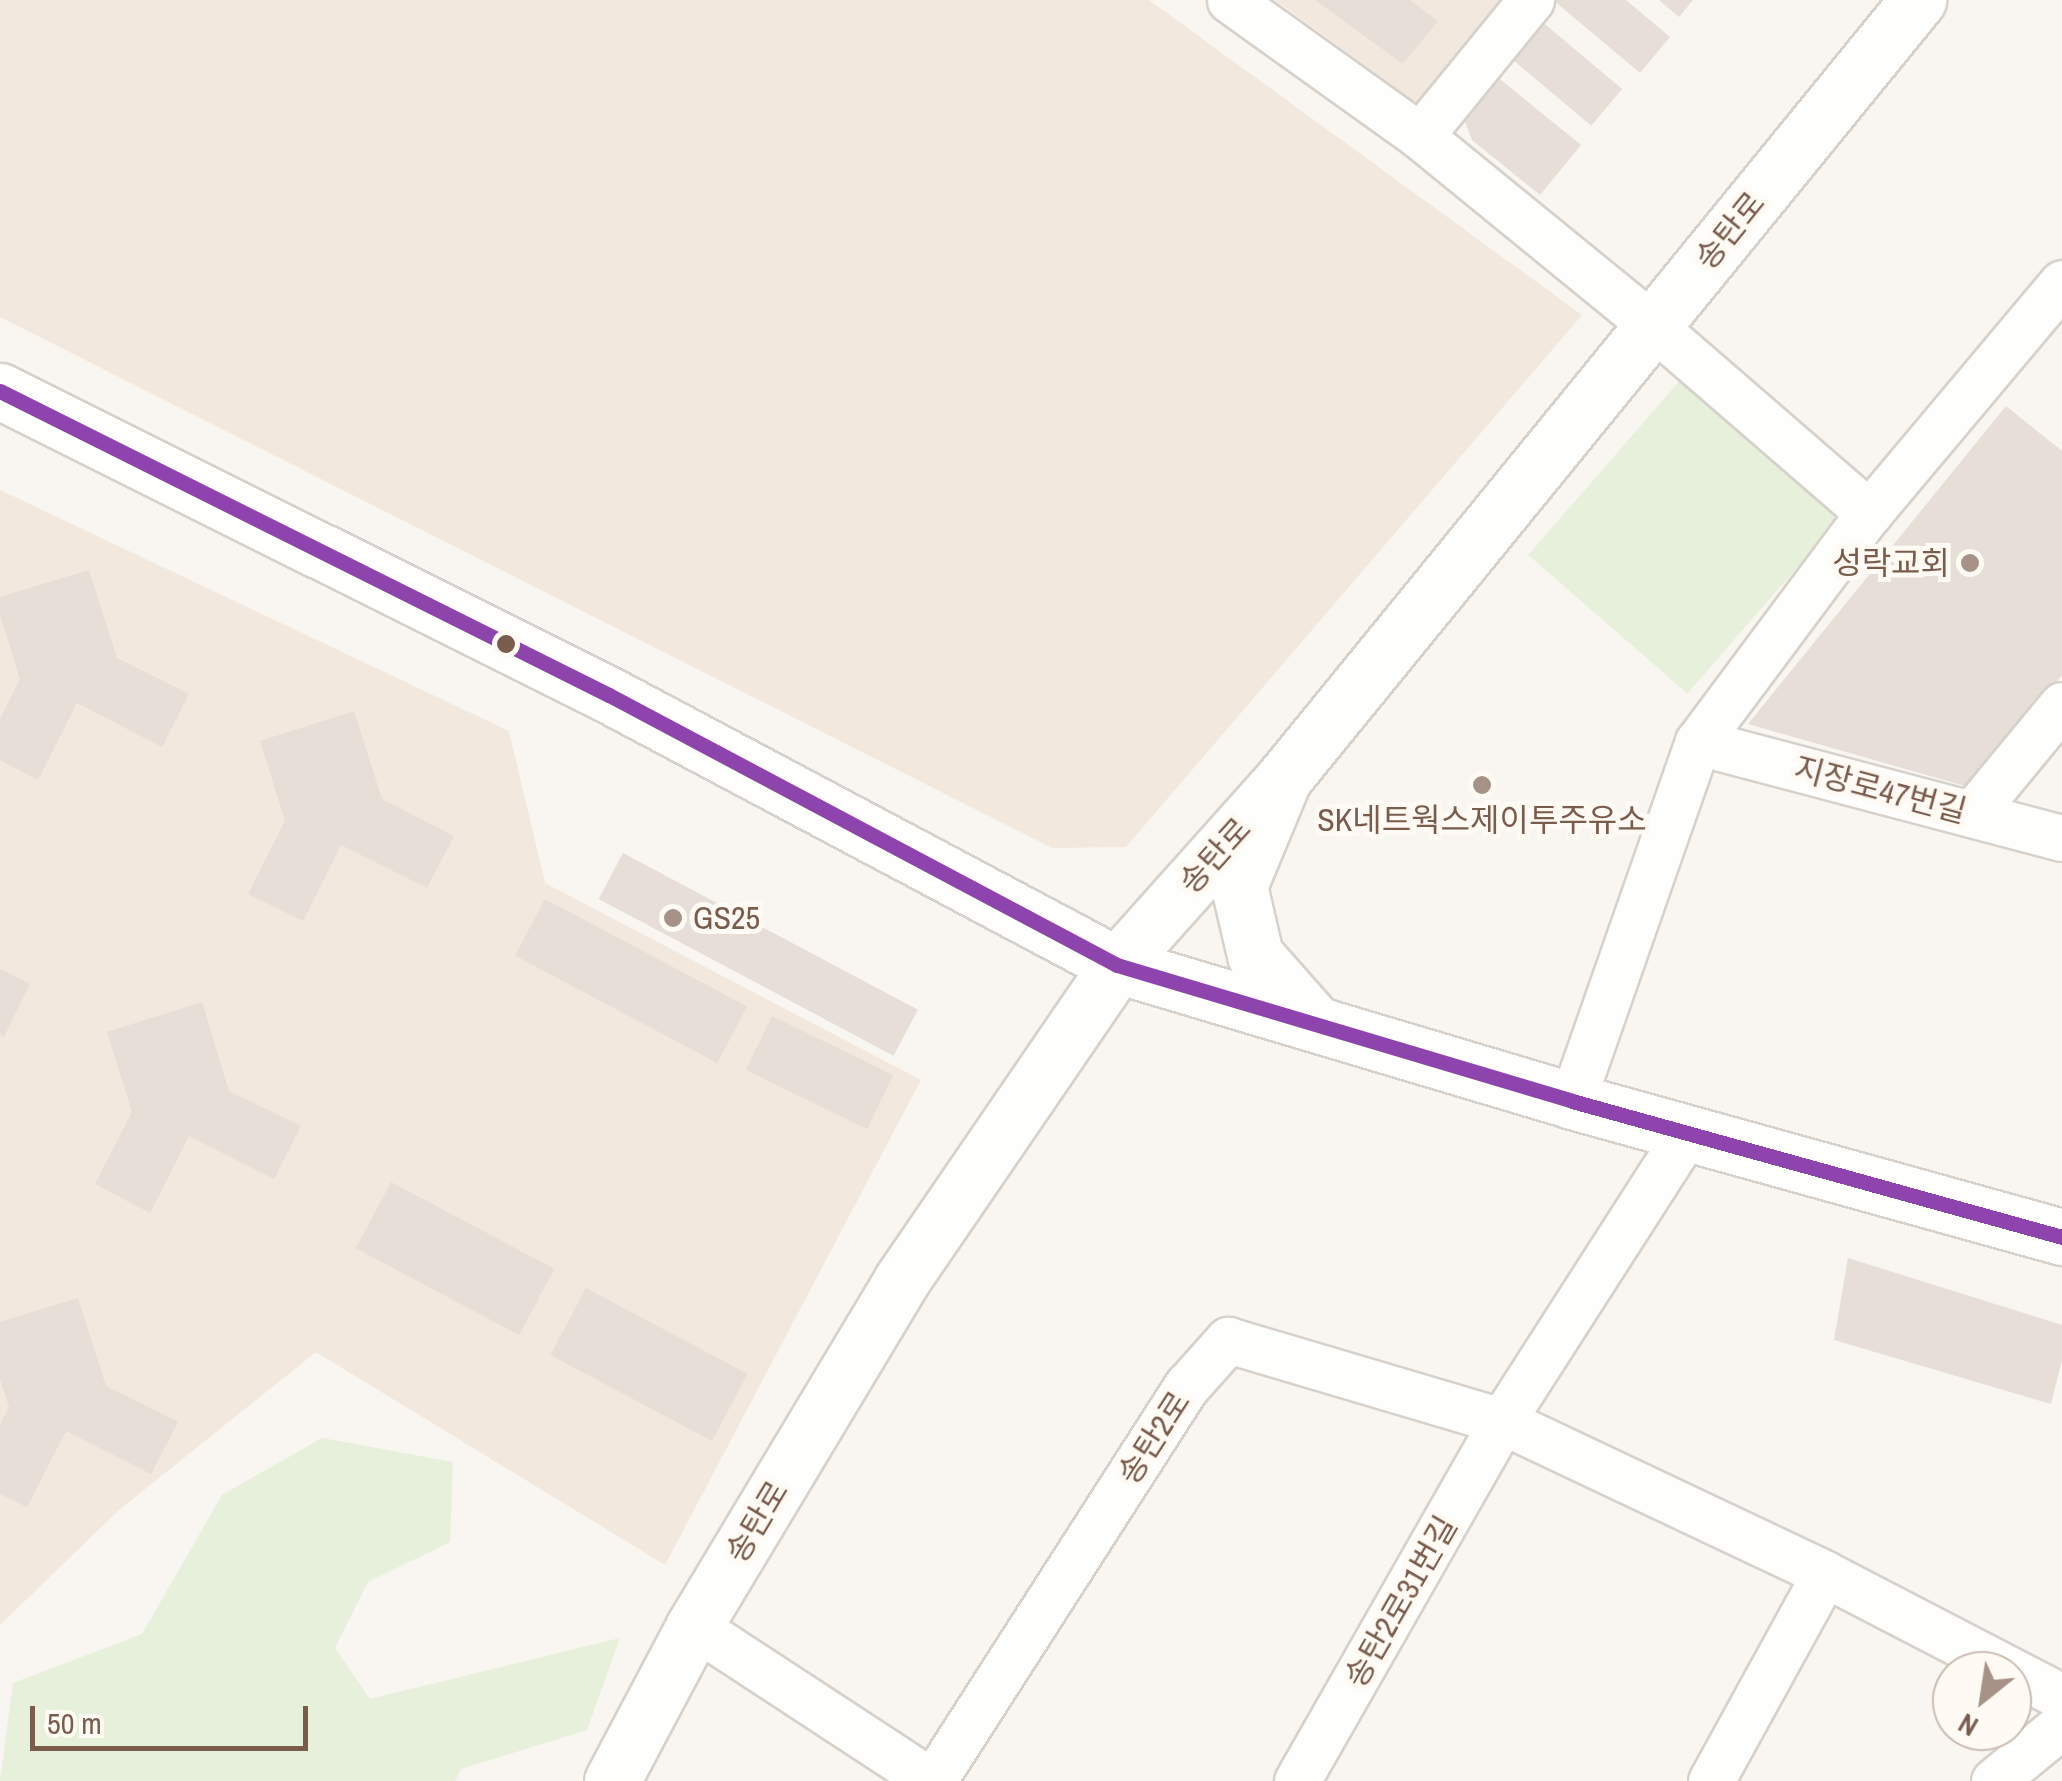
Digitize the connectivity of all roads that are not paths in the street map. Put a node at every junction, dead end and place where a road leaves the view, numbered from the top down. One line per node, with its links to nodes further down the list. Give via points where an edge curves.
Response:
1 (1230, 0): 4 (street)
2 (1531, 0): 4 (street)
3 (1918, 0): 6 (street, 송탄로)
4 (1420, 136): 6 (street)
5 (2062, 284): 8 (street)
6 (1653, 326): 8 (street); 11 (street, 송탄로)
7 (0, 391): 14 (street, via 609,695)
8 (1869, 513): 10 (street)
9 (2062, 705): 12 (street)
10 (1698, 742): 12 (street, 지장로47번길); 16 (street)
11 (1284, 778): 14 (street, 송탄로); 15 (street, via 1240,886 1255,955)
12 (1972, 814): 13 (street, 지장로47번길)
13 (2062, 838)
14 (1118, 965): 15 (street); 21 (street, 송탄로, via 901,1281)
15 (1316, 1024): 16 (street)
16 (1572, 1101): 17 (street)
17 (1686, 1134): 18 (street); 19 (street)
18 (2062, 1237)
19 (1502, 1421): 20 (street, 송탄2로); 25 (street, 송탄2로, via 1228,1340 1187,1386); 26 (street, 송탄2로31번길)
20 (1826, 1574): 22 (street, 송탄2로); 27 (street)
21 (694, 1626): 24 (street, 송탄로); 25 (street, 송탄2로)
22 (2062, 1696)
23 (2062, 1725): 28 (street)
24 (612, 1781)
25 (932, 1781)
26 (1298, 1781)
27 (1710, 1781)
28 (1994, 1781)

